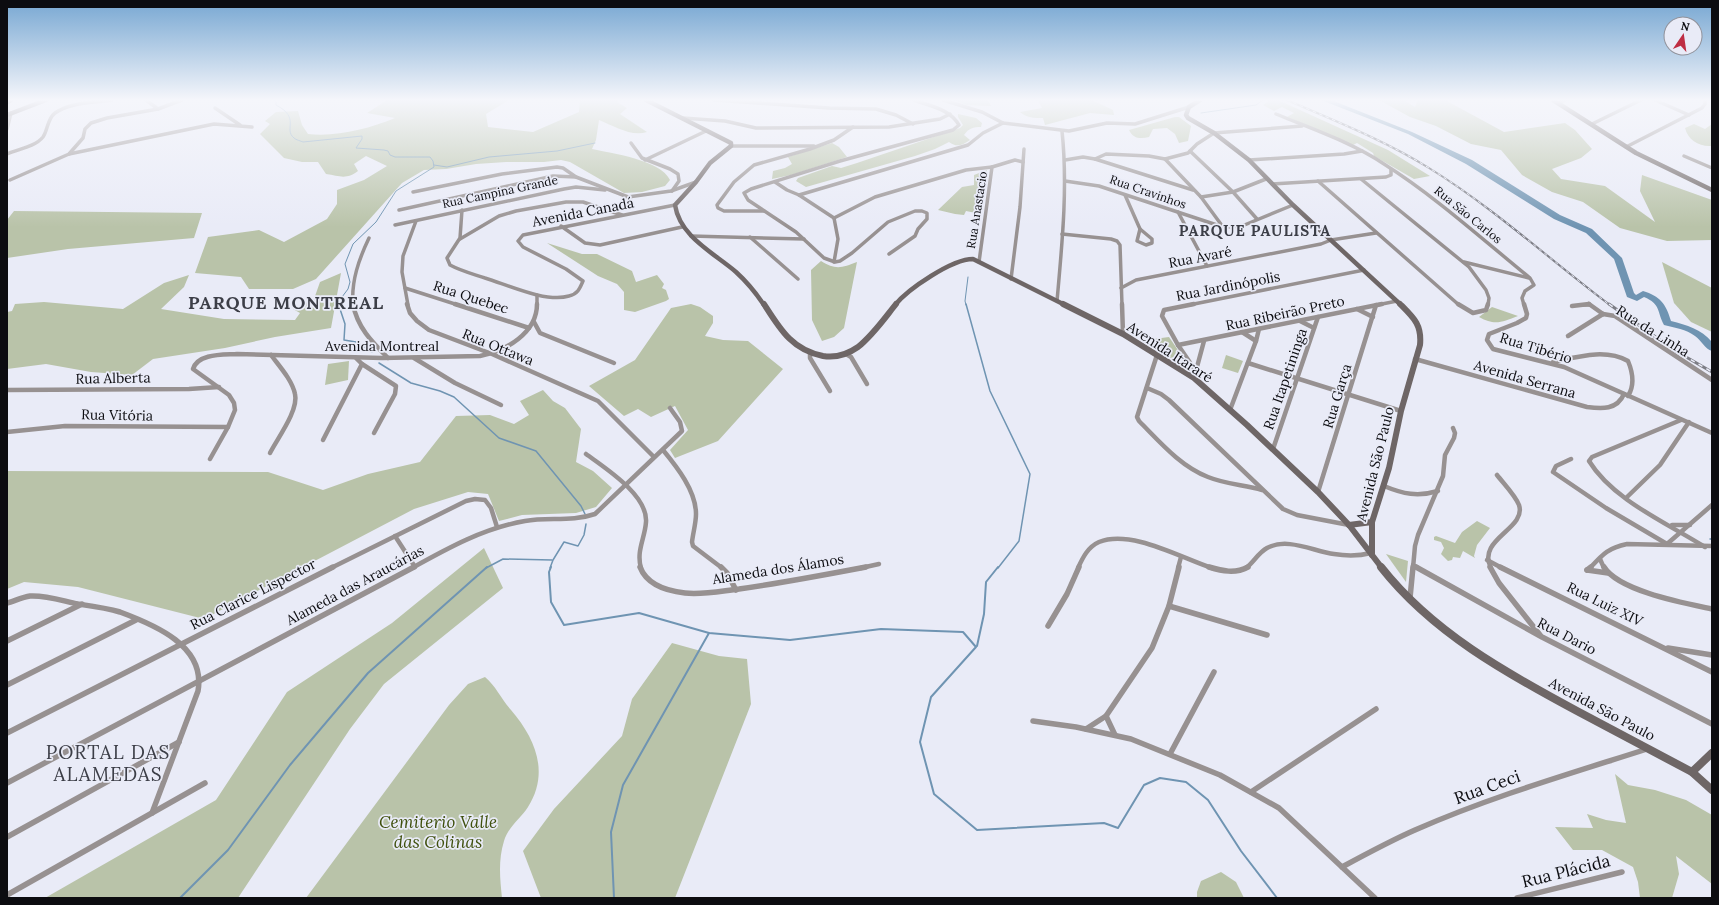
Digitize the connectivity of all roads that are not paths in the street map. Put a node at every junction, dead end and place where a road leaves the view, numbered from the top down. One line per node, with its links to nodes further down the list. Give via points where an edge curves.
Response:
1 (35, 142): 22 (street)
2 (79, 142): 23 (street)
3 (126, 142): 23 (street)
4 (683, 142): 27 (street)
5 (729, 142): 16 (main road)
6 (827, 142): 17 (street)
7 (912, 142): 41 (street, via 840,161)
8 (974, 142): 49 (street)
9 (1063, 142): 28 (street)
10 (1200, 142): 20 (street)
11 (1226, 142): 29 (main road, Avenida São Paulo)
12 (1342, 142): 21 (street, Rua São Carlos)
13 (1619, 142): 18 (main road)
14 (1635, 142): 18 (street)
15 (631, 143): 27 (street, via 638,154)
16 (731, 146): 17 (street); 40 (main road, via 710,163)
17 (818, 146): 56 (street, via 754,165 734,182 717,205 724,211)
18 (1626, 147): 43 (main road)
19 (1024, 150): 30 (street)
20 (1190, 151): 26 (street); 48 (street)
21 (1362, 151): 29 (street); 33 (street, Rua São Carlos)
22 (7, 154)
23 (69, 154): 37 (street)
24 (1684, 156): 32 (street)
25 (1095, 159): 26 (street, via 1106,154 1121,154); 28 (street, via 1079,157); 45 (street)
26 (1165, 159): 45 (street)
27 (646, 160): 46 (street, via 678,174 679,181)
28 (1065, 160): 38 (street)
29 (1249, 160): 35 (main road, Avenida São Paulo)
30 (1023, 162): 31 (street, Rua Anastacio, via 1015,160); 85 (street)
31 (992, 167): 59 (street, via 966,170 875,197); 79 (street, Rua Anastacio)
32 (1712, 168)
33 (1391, 169): 36 (street, via 1390,176); 83 (street, Rua São Carlos, via 1426,193)
34 (576, 177): 44 (street); 47 (street, via 566,169 557,167 502,174); 54 (street, via 553,176)
35 (1266, 179): 42 (main road, Avenida São Paulo); 48 (street)
36 (1362, 179): 39 (street); 80 (street)
37 (10, 180)
38 (1065, 181): 50 (street, Rua Cravinhos, via 1091,184); 69 (street)
39 (1318, 181): 42 (street); 68 (street)
40 (696, 182): 46 (street); 53 (main road)
41 (775, 182): 49 (street); 56 (street, via 744,193 748,200)
42 (1272, 184): 52 (main road, Avenida São Paulo)
43 (1712, 189)
44 (610, 190): 46 (street, via 632,197); 55 (street, Rua Campina Grande, via 576,187)
45 (1195, 190): 51 (street)
46 (671, 191)
47 (413, 192)
48 (1233, 192): 51 (street); 60 (street)
49 (799, 195): 59 (street)
50 (1125, 196): 57 (street, Rua Cravinhos); 67 (street)
51 (1201, 197): 66 (street)
52 (1293, 205): 60 (street); 76 (main road, Avenida São Paulo)
53 (675, 206): 58 (street, Avenida Canadá); 65 (main road, via 676,218)
54 (399, 210)
55 (462, 210): 61 (street, Rua Campina Grande); 74 (street)
56 (764, 211): 75 (street)
57 (1178, 212): 66 (street, Rua Cravinhos); 81 (street)
58 (624, 215): 62 (street, Avenida Canadá); 74 (street, via 590,203 573,201 506,213)
59 (834, 218): 78 (street, via 838,239)
60 (1256, 219): 66 (street, via 1242,226)
61 (416, 221): 63 (street, Rua Campina Grande); 86 (street, Rua Ottawa, via 402,264)
62 (574, 224): 64 (street, Avenida Canadá); 70 (street, via 571,228)
63 (395, 225)
64 (561, 226): 70 (street); 88 (street, Avenida Canadá, via 528,234 520,237 518,241 523,247 579,277 583,281 583,286 579,291 566,297 551,298)
65 (682, 227): 70 (street, via 600,245 585,242); 71 (main road)
66 (1223, 227)
67 (1140, 229): 67 (street, via 1138,241 1146,245 1152,244 1152,239)
68 (1376, 233): 76 (street, Rua Avaré); 80 (street, via 1461,307 1470,312 1484,311 1488,307 1488,294 1479,278)
69 (1062, 234): 87 (street, via 1117,241 1120,247); 89 (street)
70 (572, 235)
71 (692, 236): 72 (street); 110 (main road, via 747,282 789,338)
72 (750, 237): 75 (street); 84 (street)
73 (369, 238): 115 (street, via 359,256 355,272 352,292 355,314 360,327)
74 (460, 239): 88 (street, Avenida Canadá, via 449,253 450,265)
75 (804, 239): 78 (street, via 823,257)
76 (1331, 240): 81 (street, Rua Avaré); 82 (main road, Avenida São Paulo)
77 (889, 254): 78 (street, via 915,236 927,219 927,213 919,211 890,221 847,258)
78 (834, 262)
79 (979, 262): 85 (main road, Avenida Itararé); 111 (main road, Avenida Itararé, via 967,260 934,274 910,290 866,340)
80 (1463, 262): 83 (street)
81 (1207, 266): 87 (street, Rua Avaré, via 1140,279)
82 (1364, 270): 90 (main road, Avenida São Paulo); 108 (street, Rua Jardinópolis, via 1164,310 1163,319)
83 (1530, 278): 120 (street, Rua Tibério, via 1534,285 1525,291 1522,298 1526,318 1492,332 1487,340 1500,352)
84 (798, 279)
85 (1011, 279): 89 (main road, Avenida Itararé)
86 (405, 288): 101 (street, Rua Quebec); 109 (street, Rua Ottawa, via 410,313 417,321 442,336)
87 (1121, 288): 104 (street)
88 (538, 295): 98 (street, Avenida Montreal)
89 (1057, 301): 104 (main road, Avenida Itararé)
90 (1397, 301): 91 (street, Rua Ribeirão Preto); 117 (main road, Avenida São Paulo, via 1419,326 1420,345)
91 (1376, 305): 93 (street, Rua Ribeirão Preto); 96 (street, Rua Garça)
92 (1572, 306): 94 (street, Rua da Linha, via 1589,304)
93 (1357, 309): 95 (street, Rua Ribeirão Preto); 96 (street)
94 (1603, 314): 105 (street); 125 (street, Rua da Linha, via 1615,316)
95 (1318, 317): 97 (street, Rua Ribeirão Preto); 99 (street, Rua Itapetininga)
96 (1373, 317): 131 (street, Rua Garça)
97 (1300, 321): 99 (street); 100 (street, Rua Ribeirão Preto)
98 (534, 322): 101 (street, Avenida Montreal); 103 (street)
99 (1314, 328): 124 (street, Rua Itapetininga)
100 (1259, 329): 102 (street, Rua Ribeirão Preto); 107 (street)
101 (528, 330): 103 (street, Rua Quebec); 109 (street, Avenida Montreal, via 508,346)
102 (1242, 332): 106 (street, Rua Ribeirão Preto); 107 (street)
103 (540, 333): 118 (street, Rua Quebec)
104 (1123, 334): 113 (main road, Avenida Itararé)
105 (1568, 336)
106 (1204, 341): 108 (street, Rua Ribeirão Preto); 122 (street)
107 (1256, 341): 119 (street)
108 (1178, 345): 122 (street, Rua Jardinópolis)
109 (492, 354): 116 (street, Avenida Montreal); 149 (street, Rua Ottawa, via 598,401)
110 (810, 354): 111 (main road, via 831,357); 130 (street)
111 (846, 354): 126 (street, via 851,357)
112 (271, 355): 114 (street, Avenida Montreal); 127 (street, Avenida Montreal, via 211,357 193,365 196,372); 147 (street, via 290,384 296,399)
113 (1157, 355): 123 (main road, Avenida Itararé); 128 (street)
114 (356, 358): 115 (street, Avenida Montreal); 121 (street)
115 (388, 358): 116 (street, Avenida Montreal)
116 (414, 358): 133 (street, via 455,383)
117 (1415, 359): 132 (street, Avenida Serrana, via 1587,408 1615,406); 136 (main road, Avenida São Paulo)
118 (614, 363)
119 (1248, 363): 124 (street); 135 (street)
120 (1552, 363): 132 (street, Rua Tibério); 132 (street, via 1602,354 1621,356 1628,362 1631,372 1632,387)
121 (362, 364): 142 (street, via 396,386); 144 (street)
122 (1195, 370): 123 (street)
123 (1194, 378): 135 (main road, Avenida Itararé)
124 (1298, 378): 131 (street); 145 (street, Rua Itapetininga)
125 (1712, 380)
126 (867, 384)
127 (219, 387): 129 (street, Rua Alberta); 139 (street, via 234,403 235,410)
128 (1146, 388): 155 (street, via 1170,400); 155 (street, via 1137,417 1165,447 1191,469 1209,477)
129 (7, 390)
130 (830, 391)
131 (1349, 394): 136 (street); 157 (street, Rua Garça)
132 (1626, 395): 137 (street, Rua Tibério)
133 (501, 405)
134 (670, 408): 146 (street, Alameda das Araucárias, via 683,428)
135 (1230, 410): 145 (main road, Avenida Itararé)
136 (1401, 411): 154 (main road, Avenida São Paulo)
137 (1681, 420): 138 (street, Rua Tibério); 158 (street, via 1592,457 1589,461 1596,474)
138 (1689, 422): 143 (street, Rua Tibério); 158 (street, via 1660,465)
139 (228, 427): 141 (street, Rua Vitória, via 65,426); 150 (street)
140 (1453, 428): 156 (street, via 1454,438 1445,455 1443,476)
141 (7, 432)
142 (374, 433)
143 (1712, 433)
144 (323, 440)
145 (1273, 449): 157 (main road, Avenida Itararé)
146 (663, 450): 149 (street, Alameda das Araucárias); 178 (street, via 677,468 694,502 696,510 693,546 718,563)
147 (270, 453)
148 (586, 454): 153 (street, Alameda dos Álamos)
149 (654, 457): 153 (street, Alameda das Araucárias)
150 (210, 459)
151 (1571, 459): 167 (street, via 1553,468 1553,472 1606,508)
152 (1497, 475): 173 (street, via 1518,503 1520,513 1489,549)
153 (625, 485): 164 (street, Alameda das Araucárias, via 595,514 585,518 537,520); 178 (street, Alameda dos Álamos, via 638,498 647,515 638,555 644,576 654,584 684,593)
154 (1384, 486): 156 (street, via 1413,495); 160 (main road, Avenida São Paulo)
155 (1265, 491): 162 (street, via 1283,508 1296,515)
156 (1438, 491): 175 (street, via 1418,535)
157 (1318, 492): 162 (main road, Avenida Itararé)
158 (1626, 498): 161 (street)
159 (1712, 505): 163 (street)
160 (1372, 522): 162 (main road); 170 (main road, Avenida São Paulo)
161 (1666, 523): 163 (street, via 1677,526); 165 (street)
162 (1349, 525): 170 (main road, Avenida Itararé)
163 (1690, 525): 165 (street)
164 (497, 527): 166 (street, Rua Clarice Lispector, via 491,508 485,500 478,498 459,503); 176 (street, Alameda das Araucárias, via 460,542)
165 (1682, 532): 167 (street); 169 (street)
166 (396, 536): 176 (street); 189 (street, Rua Clarice Lispector)
167 (1667, 544): 169 (street); 172 (street, via 1627,545 1605,552)
168 (1712, 546): 169 (street)
169 (1705, 547)
170 (1372, 554): 171 (street, via 1342,556 1300,545 1275,544 1264,548 1250,567 1237,572 1217,570); 179 (main road, Avenida São Paulo, via 1384,572)
171 (1181, 557): 182 (street); 185 (street, via 1122,539 1100,542 1084,554 1065,598)
172 (1600, 559): 177 (street); 177 (street, via 1587,570)
173 (1487, 560): 187 (street, via 1499,583); 190 (street, Rua Luiz XIV)
174 (879, 564): 178 (street, Alameda dos Álamos)
175 (1413, 565): 179 (street); 187 (street, Rua Dario)
176 (415, 567): 194 (street, Alameda das Araucárias)
177 (1608, 573): 183 (street, via 1646,592)
178 (736, 590)
179 (1410, 598): 204 (main road, Avenida São Paulo, via 1464,644 1492,663)
180 (7, 603): 181 (street, via 30,596)
181 (82, 604): 184 (street, via 119,612); 188 (street)
182 (1168, 606): 186 (street); 197 (street, via 1152,648)
183 (1712, 609)
184 (136, 620): 189 (street, via 160,630); 195 (street)
185 (1048, 626)
186 (1267, 635)
187 (1542, 638): 199 (street, Rua Dario)
188 (7, 641)
189 (181, 643): 194 (street, via 195,662); 201 (street, Rua Clarice Lispector)
190 (1665, 647): 191 (street); 193 (street, Rua Luiz XIV)
191 (1712, 655)
192 (1214, 672): 206 (street)
193 (1712, 672)
194 (200, 680): 203 (street); 208 (street, Alameda das Araucárias)
195 (7, 685)
196 (1376, 710): 211 (street)
197 (1106, 716): 200 (street); 202 (street)
198 (1033, 720): 200 (street)
199 (1712, 724)
200 (1086, 729): 202 (street)
201 (7, 733)
202 (1115, 735): 206 (street)
203 (179, 742): 212 (street); 213 (street)
204 (1649, 748): 207 (main road, Avenida São Paulo); 214 (street, Rua Ceci, via 1505,794 1363,854)
205 (1712, 753): 207 (main road)
206 (1170, 754): 211 (street, via 1220,775)
207 (1692, 772): 210 (main road, Avenida São Paulo)
208 (7, 783)
209 (204, 783): 212 (street)
210 (1712, 790)
211 (1251, 792): 214 (street, via 1279,808)
212 (152, 812): 216 (street)
213 (7, 837)
214 (1342, 867): 217 (street)
215 (1622, 872): 218 (street, Rua Plácida)
216 (7, 896)
217 (1374, 898)
218 (1517, 898)

